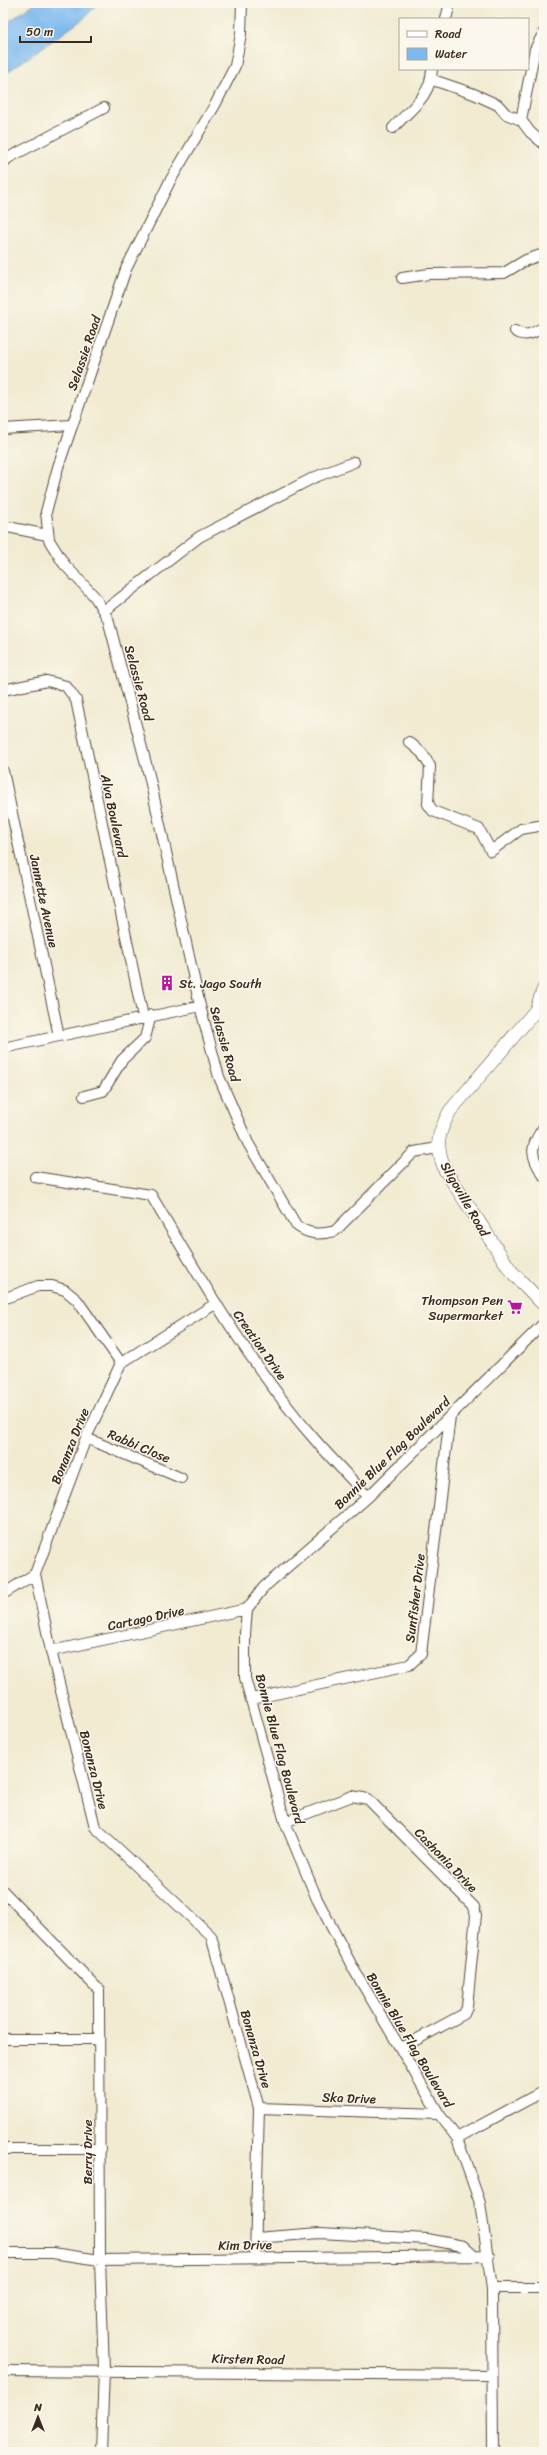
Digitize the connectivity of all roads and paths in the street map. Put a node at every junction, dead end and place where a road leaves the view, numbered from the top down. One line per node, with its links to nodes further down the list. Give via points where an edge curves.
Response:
1 (242, 3): 16 (street, Selassie Road, via 241,34 235,66 136,245)
2 (450, 3): 3 (street)
3 (446, 18)
4 (544, 32): 8 (street, via 534,55)
5 (432, 70): 6 (street)
6 (433, 80): 8 (street, via 474,94 498,106 506,114); 9 (street, via 415,109)
7 (104, 108): 11 (street)
8 (521, 120): 10 (street)
9 (393, 128)
10 (544, 144)
11 (3, 163)
12 (544, 254): 13 (street, via 526,260 504,274 429,274)
13 (402, 278)
14 (544, 327): 15 (street, via 529,335)
15 (514, 331)
16 (72, 425): 17 (street); 20 (street, Selassie Road, via 46,512)
17 (3, 429)
18 (354, 462): 21 (street, via 313,478 199,537)
19 (3, 526): 20 (street)
20 (47, 535): 21 (street, Selassie Road, via 64,564 95,597)
21 (104, 611): 27 (street, Selassie Road, via 128,687)
22 (3, 690): 28 (street, Alva Boulevard, via 47,680 66,686 76,700)
23 (409, 742): 25 (street, via 422,753 430,766 428,804 432,811 479,829 491,851 521,829)
24 (3, 771): 29 (street, Jannette Avenue)
25 (544, 825)
26 (544, 988): 33 (street, Sligoville Road, via 536,1010 450,1111 440,1129)
27 (200, 1006): 28 (street); 33 (street, Selassie Road, via 219,1077 232,1110 248,1143 296,1225 301,1229 316,1234 335,1230 414,1152)
28 (147, 1016): 29 (street); 31 (street, via 145,1038 122,1060 103,1091)
29 (59, 1036): 30 (street)
30 (3, 1048)
31 (84, 1096)
32 (544, 1127): 34 (street, via 536,1137 533,1160)
33 (438, 1148): 38 (street, Sligoville Road, via 445,1170 490,1241 511,1271)
34 (544, 1176)
35 (35, 1177): 37 (street, Creation Drive, via 151,1195)
36 (3, 1299): 40 (street, via 38,1286 52,1286 65,1290 77,1300)
37 (215, 1304): 40 (street); 44 (street, Creation Drive, via 315,1441)
38 (544, 1305)
39 (544, 1323): 41 (street, Bonnie Blue Flag Boulevard)
40 (121, 1364): 42 (street, Bonanza Drive)
41 (450, 1416): 44 (street, Bonnie Blue Flag Boulevard); 49 (street, Sunfisher Drive, via 421,1654 417,1660 409,1665)
42 (86, 1438): 43 (street, Rabbi Close); 45 (street, Bonanza Drive)
43 (181, 1478)
44 (368, 1497): 47 (street, Bonnie Blue Flag Boulevard, via 264,1588)
45 (35, 1574): 46 (street); 48 (street, Bonanza Drive)
46 (3, 1594)
47 (247, 1609): 48 (street, Cartago Drive); 49 (street, Bonnie Blue Flag Boulevard, via 245,1678)
48 (51, 1651): 56 (street, Bonanza Drive, via 95,1827 211,1936)
49 (252, 1700): 50 (street, Bonnie Blue Flag Boulevard)
50 (285, 1822): 54 (street, Bonnie Blue Flag Boulevard, via 317,1899 353,1968); 54 (street, Cashonia Drive, via 352,1796 368,1799 474,1907 475,1930 467,2007 464,2014)
51 (3, 1891): 53 (street, Berry Drive, via 100,1990)
52 (3, 2039): 53 (street)
53 (99, 2039): 60 (street, Berry Drive)
54 (401, 2048): 57 (street, Bonnie Blue Flag Boulevard)
55 (544, 2091): 58 (street)
56 (259, 2108): 57 (street, Ska Drive); 61 (street, Bonanza Drive)
57 (439, 2114): 58 (street, Bonnie Blue Flag Boulevard)
58 (457, 2138): 64 (street, Bonnie Blue Flag Boulevard, via 480,2203)
59 (3, 2149): 60 (street)
60 (100, 2149): 66 (street, Berry Drive)
61 (256, 2238): 63 (street, via 320,2233 427,2239 464,2246); 65 (street, Bonanza Drive)
62 (3, 2253): 66 (street, Kim Drive, via 52,2253)
63 (474, 2256): 64 (street, Kim Drive); 65 (street, Kim Drive)
64 (489, 2256): 67 (street, Bonnie Blue Flag Boulevard)
65 (256, 2257): 66 (street, Kim Drive)
66 (100, 2260): 69 (street, Berry Drive)
67 (492, 2288): 68 (street); 71 (street, Bonnie Blue Flag Boulevard)
68 (544, 2288)
69 (104, 2370): 70 (street, Kirsten Road); 71 (street, Kirsten Road); 72 (street, Berry Drive)
70 (3, 2371)
71 (492, 2375): 73 (street, Bonnie Blue Flag Boulevard)
72 (101, 2452)
73 (493, 2452)

